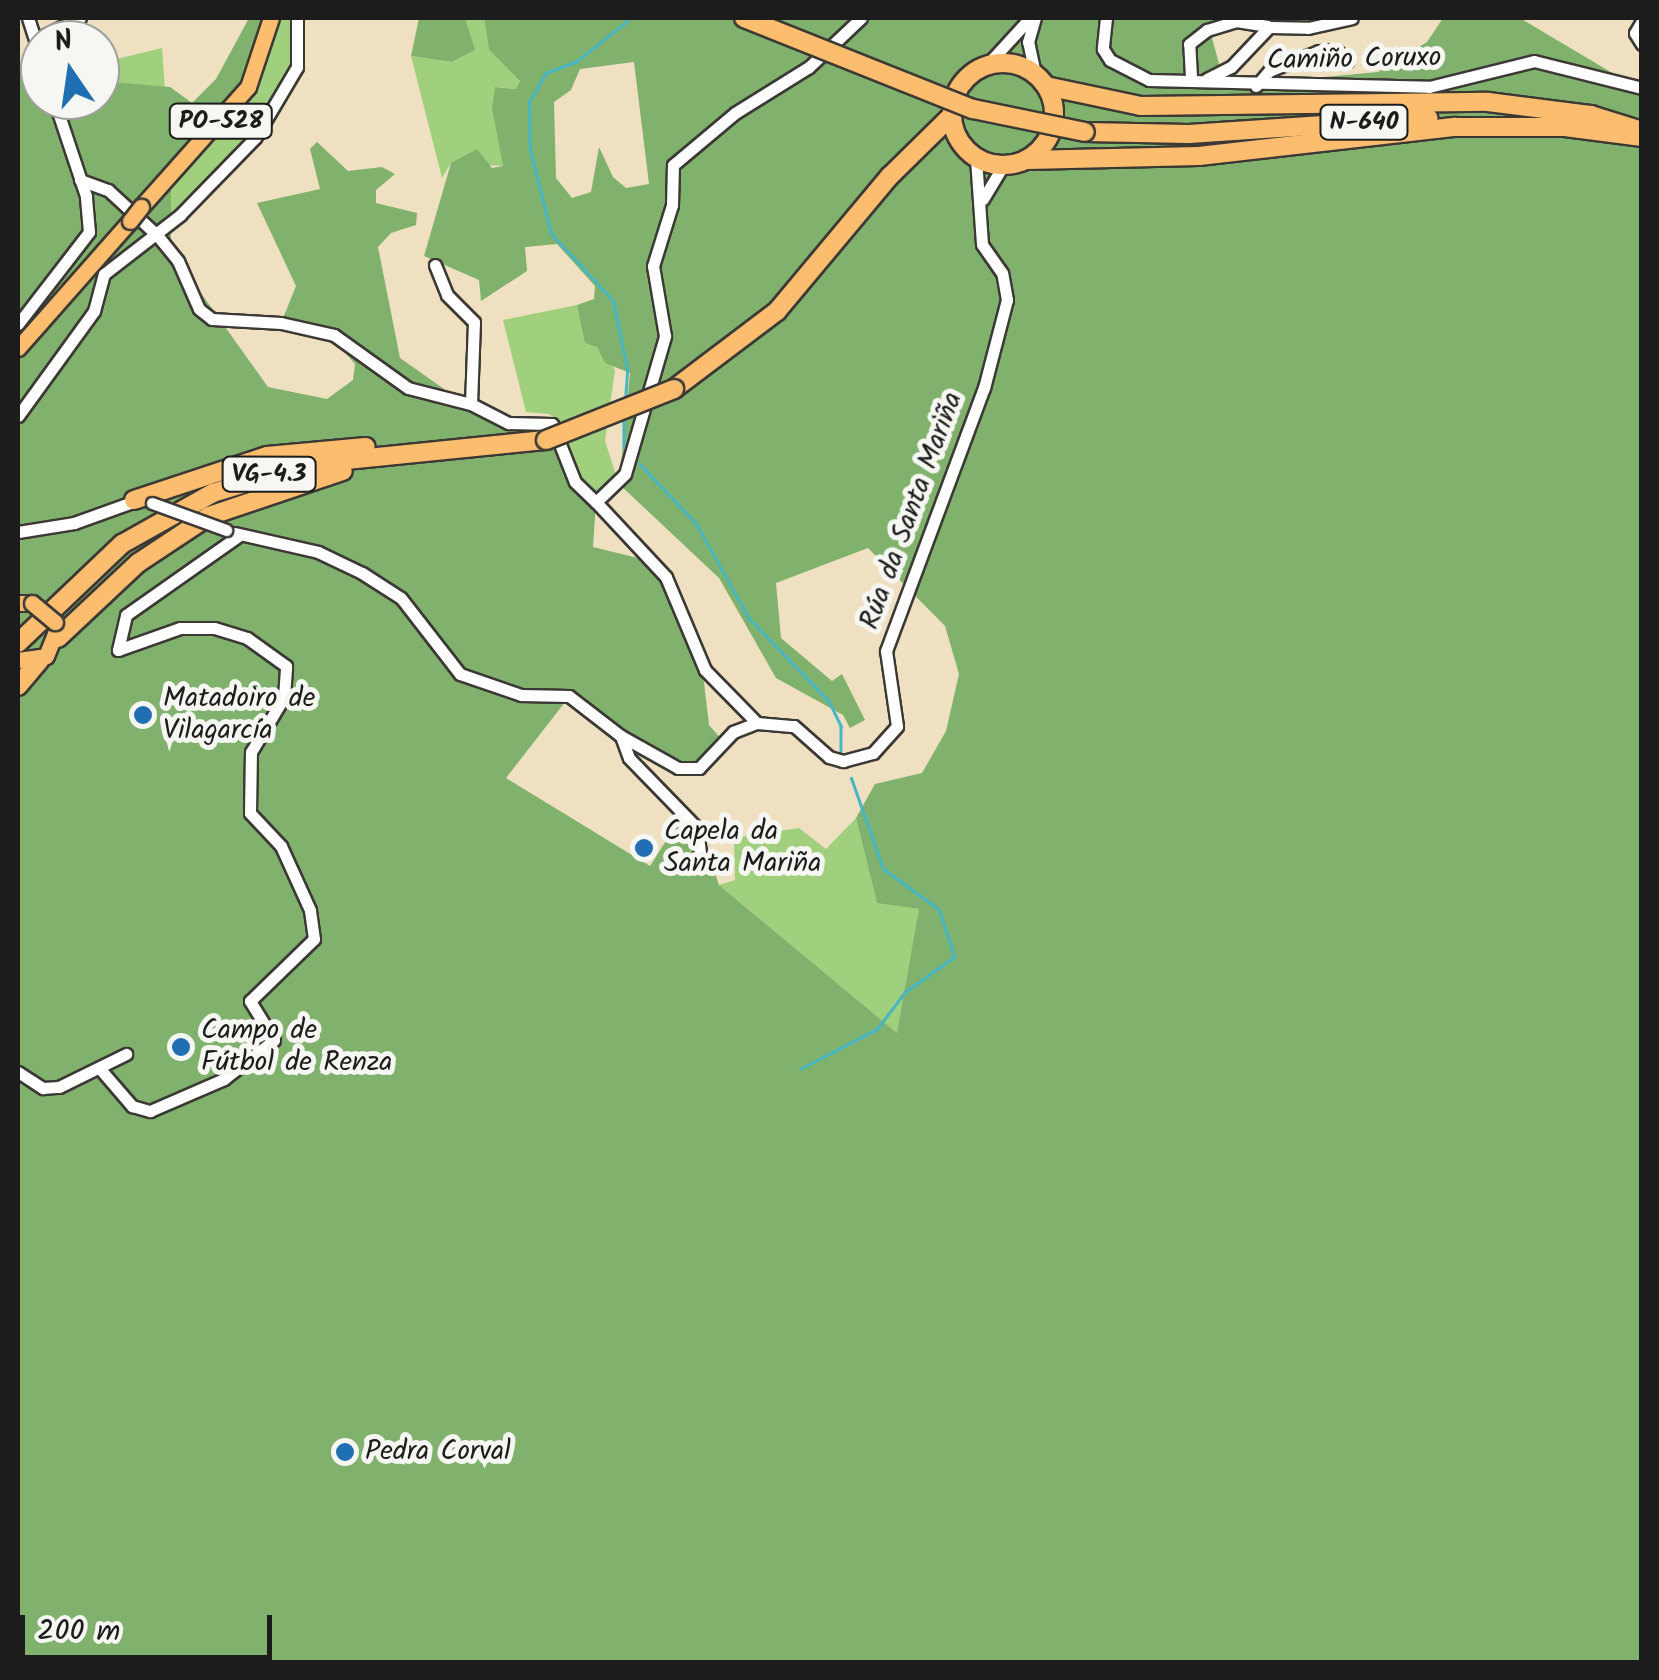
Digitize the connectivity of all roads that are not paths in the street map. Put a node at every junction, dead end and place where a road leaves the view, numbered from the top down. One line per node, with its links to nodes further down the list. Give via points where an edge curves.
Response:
1 (271, 18): 31 (main road, PO-528, bridge, via 248,86)
2 (297, 18): 28 (street, via 297,67 280,100 220,178)
3 (744, 18): 20 (highway, N-640, bridge, via 974,108 1085,132 1190,134 1525,114)
4 (860, 18): 36 (street, via 810,67 735,113 673,165 672,205 653,266 665,336 625,474)
5 (1032, 18): 12 (street); 14 (street, via 1028,42)
6 (1106, 18): 13 (street, Camiño Coruxo, via 1103,49 1110,60 1148,80)
7 (1352, 18): 9 (street, via 1308,28)
8 (1642, 22): 10 (street, via 1635,32)
9 (1270, 26): 13 (street, via 1236,21 1206,30 1189,44); 15 (street, via 1231,67)
10 (1642, 44)
11 (1347, 61): 16 (street, via 1336,50 1319,51 1270,71)
12 (986, 66): 14 (highway, via 1014,64); 18 (highway, via 962,84)
13 (1192, 78): 15 (street, Camiño Coruxo)
14 (1040, 80): 20 (highway, via 1141,106 1488,102 1591,115); 23 (highway, via 1054,121 1045,144)
15 (1207, 80): 16 (street, Camiño Coruxo)
16 (1256, 86): 17 (street, Camiño Coruxo, via 1315,80 1429,87 1471,81 1496,65 1534,61)
17 (1642, 88)
18 (951, 116): 21 (highway); 25 (highway, VG-4.3)
19 (60, 120): 26 (street)
20 (1642, 134): 23 (highway, via 1455,127 1198,156)
21 (958, 140): 22 (highway); 25 (highway, VG-4.3, via 933,146)
22 (976, 158): 24 (highway); 27 (street, Rúa da Santa Mariña)
23 (1027, 160): 24 (highway)
24 (1004, 166): 27 (street)
25 (890, 176): 34 (highway, VG-4.3, bridge, via 778,311 674,390 546,440)
26 (80, 180): 28 (street, via 108,190); 30 (street, via 90,216 86,243)
27 (979, 213): 44 (street, Rúa da Santa Mariña, via 982,244 1002,272 1007,300 984,388 886,651 897,726 872,753 843,761 828,758 794,726)
28 (157, 235): 32 (street, via 178,260 200,309 212,318 281,322 334,335 388,378); 33 (street, via 104,274 94,311)
29 (435, 264): 32 (street, via 447,294 474,322)
30 (18, 324)
31 (18, 348)
32 (471, 404): 36 (street, via 508,423 556,426 576,482)
33 (18, 416)
34 (497, 448): 35 (highway, via 308,450 227,466); 40 (highway, via 323,475 238,502 153,552); 41 (highway, VG-4.3, via 308,464 214,493 122,544)
35 (143, 502): 37 (street); 38 (street, bridge)
36 (596, 502): 44 (street, via 666,577 705,670)
37 (18, 532)
38 (240, 535): 45 (street, via 337,559 401,598 460,674 521,695 569,696); 48 (street, via 126,614 118,650 198,626 247,638 286,666 284,697 251,752 250,813 281,846 315,931 308,948 250,1001 274,1040 246,1065 150,1112 132,1106)
39 (23, 601): 40 (main road, bridge)
40 (56, 630): 42 (main road)
41 (18, 644)
42 (28, 660): 43 (highway)
43 (18, 686)
44 (756, 723): 45 (street, via 733,732 690,771)
45 (621, 736): 46 (street, via 630,758 696,828)
46 (700, 861)
47 (126, 1054): 48 (street)
48 (101, 1070): 49 (street, via 43,1088)
49 (18, 1072)

